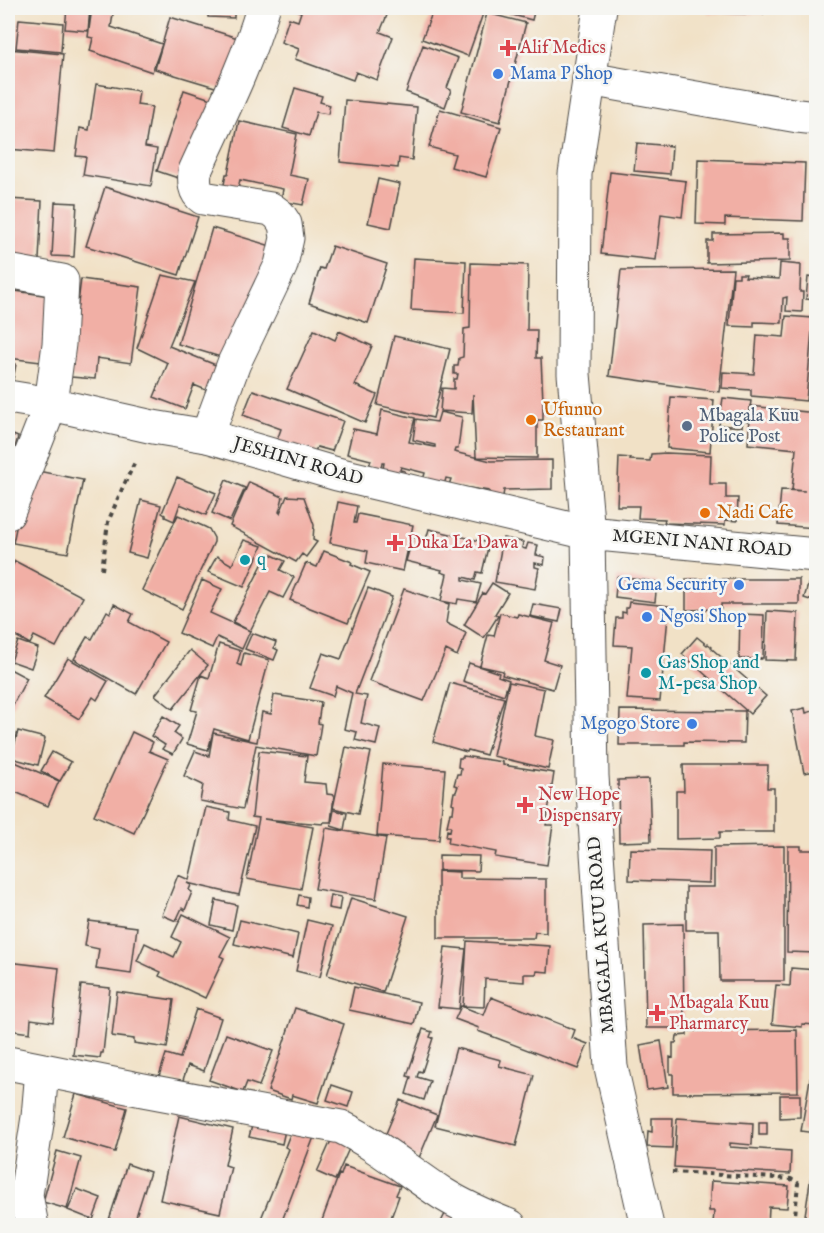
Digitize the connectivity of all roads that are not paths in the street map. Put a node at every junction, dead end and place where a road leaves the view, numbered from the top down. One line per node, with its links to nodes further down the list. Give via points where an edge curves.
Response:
1 (263, 8): 8 (street, via 194,180 203,198 276,211 285,224 287,238 282,265 234,363)
2 (600, 8): 3 (street, MBAGALA KUU ROAD)
3 (589, 79): 4 (street); 10 (street, MBAGALA KUU ROAD, via 575,174 574,362)
4 (816, 118)
5 (8, 271): 7 (street, via 62,281)
6 (8, 397): 7 (street, JESHINI ROAD)
7 (51, 404): 8 (street, JESHINI ROAD); 9 (street)
8 (207, 436): 10 (street, JESHINI ROAD, via 337,474)
9 (8, 513)
10 (588, 533): 11 (street, MGENI NANI ROAD); 16 (street, MBAGALA KUU ROAD, via 592,776 610,1067)
11 (816, 555)
12 (8, 1063): 13 (street)
13 (42, 1070): 14 (street, via 26,1195); 15 (street, via 341,1128 360,1136 444,1194)
14 (32, 1226)
15 (510, 1226)
16 (647, 1226)

